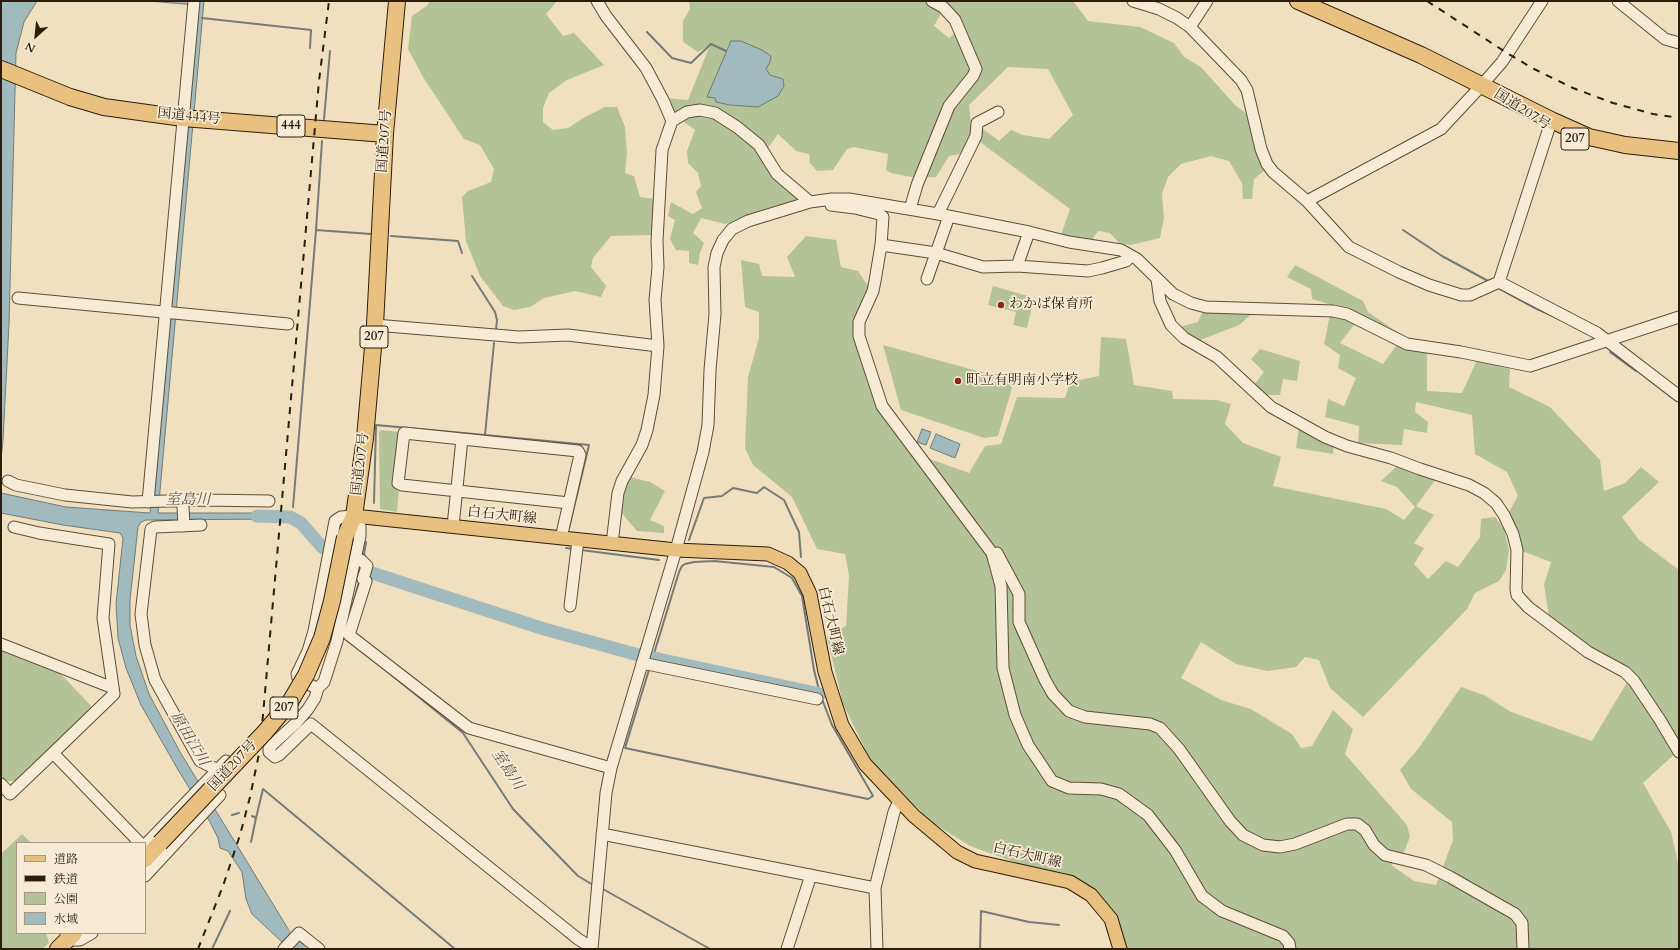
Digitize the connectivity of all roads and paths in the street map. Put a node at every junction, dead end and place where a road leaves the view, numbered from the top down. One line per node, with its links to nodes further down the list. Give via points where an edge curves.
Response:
1 (397, 1): 18 (highway, 国道207号 / 207)
2 (597, 1): 16 (street, via 646,68)
3 (932, 1): 23 (street, via 943,7 956,20 976,69 949,106)
4 (1133, 1): 10 (street, via 1159,9)
5 (1207, 1): 10 (street)
6 (1298, 1): 13 (highway, 国道207号 / 207, via 1421,55)
7 (1542, 1): 13 (street, via 1502,62)
8 (1618, 1): 11 (street, via 1665,39)
9 (194, 4): 15 (street)
10 (1190, 27): 22 (street, via 1248,90 1261,149 1267,164)
11 (1679, 43)
12 (8, 72): 15 (highway, 国道444号 / 444, via 70,97 104,107)
13 (1482, 86): 17 (highway, 国道207号 / 207); 19 (highway, 国道207号 / 207, via 1589,137 1625,145); 22 (street, via 1441,129)
14 (998, 112): 24 (street, via 977,123 976,136)
15 (190, 118): 18 (highway, 国道444号 / 444); 34 (street)
16 (672, 120): 21 (street, via 687,112 700,110 715,113 759,145 777,174); 39 (street, via 662,150 655,300)
17 (1550, 128): 20 (highway, 国道207号 / 207, via 1602,148 1649,158); 32 (street)
18 (385, 134): 37 (highway, 国道207号 / 207)
19 (1679, 150)
20 (1679, 159)
21 (815, 201): 23 (street, via 849,199); 26 (street, via 879,214 883,217); 58 (street, via 748,221 732,229 717,252 714,267 715,314 708,425)
22 (1307, 201): 32 (street, via 1349,247 1405,275 1461,295 1470,295)
23 (910, 209): 24 (street)
24 (943, 215): 25 (street); 27 (street)
25 (1029, 232): 28 (street, via 1069,242 1121,250); 29 (street)
26 (881, 245): 27 (street); 59 (street, via 873,291 859,322 859,336 882,406)
27 (936, 253): 29 (street, via 983,267); 30 (street)
28 (1131, 256): 29 (street, via 1126,261 1088,271); 31 (street)
29 (1017, 266)
30 (927, 279)
31 (1157, 280): 38 (street, via 1173,294 1206,307 1333,311 1347,314 1407,344 1530,366); 67 (street, via 1160,300 1170,325 1184,338 1218,356 1271,407 1325,437 1347,446 1391,458 1484,492 1496,503 1513,534 1517,550 1517,595 1528,607 1588,652 1624,672 1634,681)
32 (1499, 282): 38 (street, via 1597,333)
33 (18, 298): 34 (street)
34 (166, 312): 36 (street); 46 (street)
35 (1679, 317): 38 (street)
36 (288, 324)
37 (375, 325): 39 (street, via 519,337 568,335); 49 (highway, 国道207号 / 207, via 365,438)
38 (1607, 341): 40 (street)
39 (658, 346): 56 (street, via 654,395 647,430 618,493)
40 (1679, 396)
41 (462, 439): 43 (street); 43 (street, via 404,432 398,483); 45 (street, via 578,451 580,455)
42 (8, 481): 46 (street, via 65,495)
43 (456, 491): 45 (street); 52 (street)
44 (269, 501): 46 (street, via 204,500)
45 (569, 503): 54 (street)
46 (155, 505): 47 (street)
47 (183, 507): 48 (street); 51 (street)
48 (199, 507)
49 (354, 516): 52 (main road, 白石大町線); 55 (highway, 国道207号 / 207); 60 (street, via 360,526)
50 (201, 525): 51 (street)
51 (184, 526): 71 (street, via 151,529 141,614 145,645 155,680 200,761)
52 (453, 526): 54 (main road, 白石大町線)
53 (14, 528): 64 (street, via 109,544 103,618)
54 (561, 538): 57 (main road, 白石大町線)
55 (338, 540): 65 (street, via 328,563 308,651 297,674 298,678); 77 (highway, 国道207号 / 207, bridge, via 332,601 322,638 306,675 290,702 264,732)
56 (612, 544): 57 (main road, 白石大町線); 58 (main road, 白石大町線)
57 (577, 546): 61 (street)
58 (676, 550): 63 (street, via 646,651); 74 (main road, 白石大町線, via 768,554 788,563 800,573 810,594 825,672 842,725 865,764)
59 (992, 553): 90 (street, via 1001,586 1003,668 1015,715 1028,745 1052,781 1069,788 1101,789 1119,794 1148,815 1175,850 1202,896 1222,911 1283,936); 91 (street, via 997,554 1019,594 1020,622 1045,680 1053,694 1069,711 1085,717 1150,724 1160,728 1179,749 1230,821 1243,835 1263,845 1280,847 1295,844 1348,824 1358,824 1366,830 1374,845 1385,855 1426,866 1515,914 1522,923)
60 (356, 558): 65 (street, via 336,641 324,682); 70 (street, via 367,566 363,579 366,581 349,634 469,728)
61 (570, 606)
62 (1, 644): 64 (street)
63 (648, 664): 66 (street); 70 (street)
64 (113, 688): 68 (street, via 114,694)
65 (318, 688): 84 (street, via 308,709 269,749 271,755 279,755 311,724)
66 (816, 699)
67 (1679, 752)
68 (53, 753): 72 (street, via 10,794); 76 (street)
69 (226, 761): 71 (street)
70 (611, 768): 75 (street)
71 (214, 774): 77 (street, via 185,804)
72 (1, 784)
73 (220, 795): 79 (street)
74 (898, 801): 81 (street); 89 (main road, 白石大町線, via 957,852 975,861 1070,882 1091,895 1111,919)
75 (602, 834): 80 (street); 84 (street)
76 (139, 842)
77 (153, 844): 78 (highway, 国道207号 / 207)
78 (146, 857)
79 (146, 875)
80 (811, 875): 81 (street); 87 (street)
81 (875, 888): 88 (street)
82 (90, 934): 83 (street, via 80,940)
83 (67, 939)
84 (592, 948)
85 (284, 949): 86 (street, via 299,933)
86 (319, 949)
87 (787, 949)
88 (877, 949)
89 (1120, 949)
90 (1290, 949)
91 (1523, 949)

